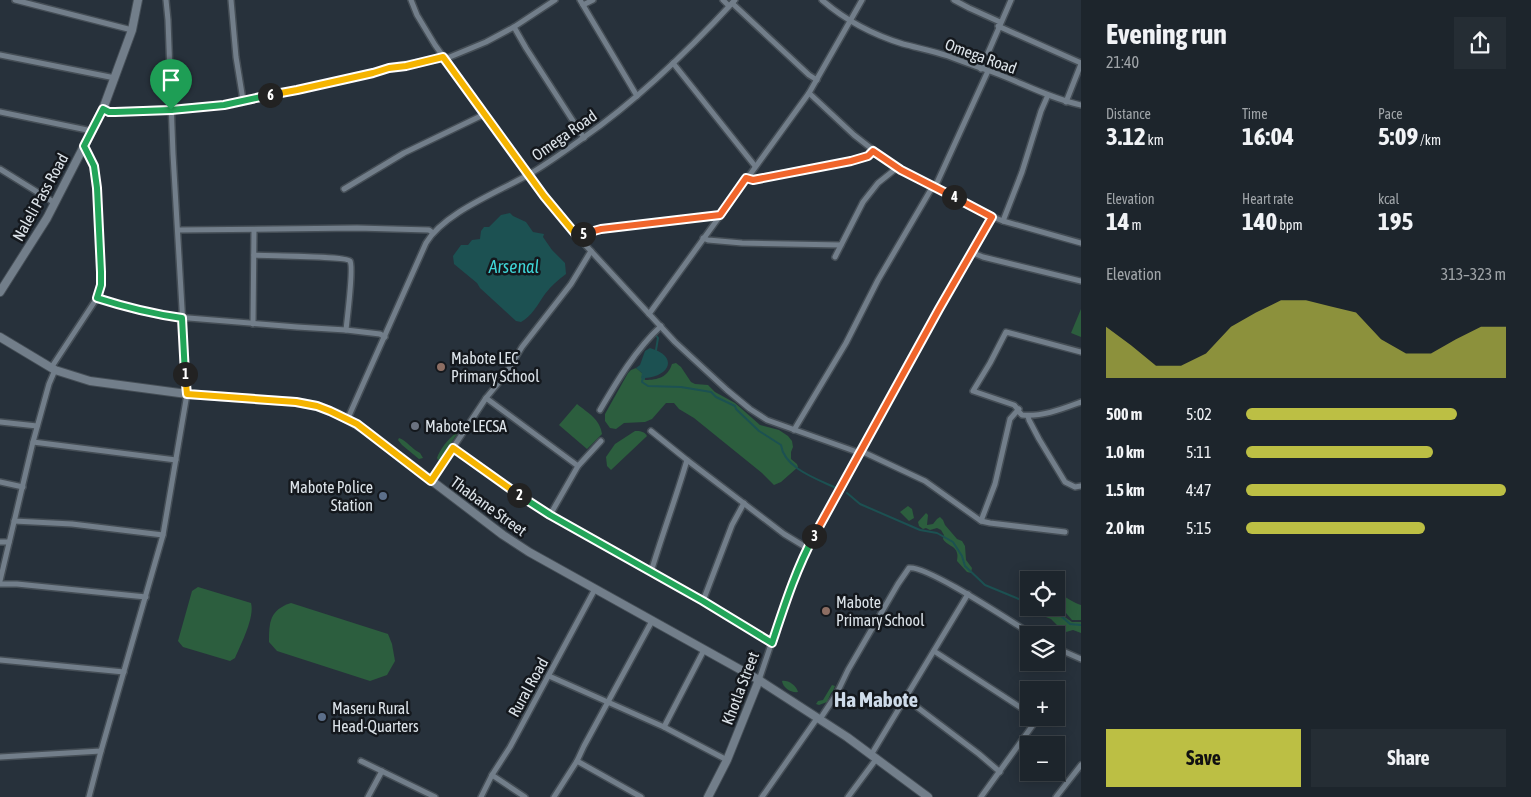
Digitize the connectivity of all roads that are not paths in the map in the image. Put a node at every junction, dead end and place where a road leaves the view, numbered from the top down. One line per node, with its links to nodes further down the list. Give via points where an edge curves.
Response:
1 (15, 0): 18 (street)
2 (138, 0): 18 (street, Naleli Pass Road)
3 (166, 0): 34 (street)
4 (231, 0): 30 (street)
5 (411, 0): 20 (street, via 416,15)
6 (555, 0): 17 (street)
7 (594, 0): 13 (street)
8 (723, 0): 14 (street)
9 (822, 0): 15 (street, Omega Road)
10 (862, 0): 15 (street)
11 (954, 0): 16 (street)
12 (1011, 0): 16 (street)
13 (582, 2): 29 (street)
14 (732, 3): 21 (street, Omega Road); 26 (street)
15 (851, 21): 23 (street, Omega Road, via 879,35); 26 (street)
16 (999, 24): 22 (street); 23 (street)
17 (514, 27): 20 (street); 38 (street)
18 (132, 30): 25 (street, Naleli Pass Road)
19 (0, 55): 25 (street)
20 (444, 58): 30 (street); 36 (street)
21 (673, 63): 29 (street, Omega Road); 41 (street)
22 (1081, 64): 31 (street)
23 (981, 69): 24 (street, Omega Road)
24 (988, 70): 28 (street, Omega Road); 46 (street)
25 (115, 78): 33 (street, Naleli Pass Road)
26 (817, 80): 27 (street)
27 (809, 93): 40 (street); 41 (street)
28 (1048, 95): 31 (street, Omega Road); 51 (street)
29 (637, 96): 38 (street, Omega Road)
30 (243, 100): 34 (street)
31 (1066, 102): 32 (street, Omega Road)
32 (1081, 106)
33 (103, 109): 34 (street, via 109,112); 37 (street, Naleli Pass Road)
34 (171, 110): 52 (street)
35 (0, 112): 37 (street)
36 (485, 114): 44 (street); 47 (street, via 404,153)
37 (92, 131): 39 (street, Naleli Pass Road)
38 (584, 138): 44 (street, Omega Road)
39 (84, 146): 48 (street, Naleli Pass Road); 65 (street, via 94,166 97,188 101,285)
40 (873, 151): 42 (street); 45 (street, via 868,156 838,164 753,180)
41 (755, 166): 45 (street)
42 (895, 166): 46 (street); 58 (street, via 863,202)
43 (0, 170): 48 (street)
44 (528, 175): 54 (street, Omega Road, via 454,216); 55 (street)
45 (746, 178): 49 (street)
46 (934, 186): 50 (street); 85 (street)
47 (344, 189)
48 (55, 203): 64 (street, Naleli Pass Road)
49 (720, 215): 55 (street, via 601,229); 56 (street)
50 (992, 217): 51 (street); 60 (street, Khotla Street)
51 (1003, 221): 57 (street)
52 (178, 230): 53 (street); 67 (street)
53 (254, 230): 54 (street, via 357,228 429,230); 61 (street)
54 (433, 233): 72 (street, Omega Road)
55 (578, 237): 59 (street)
56 (703, 238): 58 (street, via 742,243); 66 (street)
57 (1081, 243)
58 (841, 245): 62 (street)
59 (591, 251): 66 (street); 76 (street, via 571,284)
60 (971, 252): 63 (street); 89 (street, Khotla Street)
61 (254, 256): 68 (street); 70 (street, via 349,260)
62 (835, 257)
63 (1081, 281)
64 (0, 292)
65 (97, 298): 67 (street); 74 (street)
66 (649, 314): 69 (street)
67 (182, 318): 68 (street); 75 (street)
68 (253, 324): 70 (street)
69 (661, 326): 79 (street, via 631,362); 85 (street, via 750,410)
70 (346, 330): 72 (street)
71 (0, 337): 74 (street, Thabane Street)
72 (385, 337): 81 (street, Omega Road)
73 (1081, 352): 78 (street, via 1006,332 973,391)
74 (53, 369): 75 (street, Thabane Street, via 98,383); 83 (street)
75 (187, 394): 81 (street, Thabane Street, via 296,402); 90 (street)
76 (486, 398): 88 (street); 92 (street)
77 (1081, 402): 80 (street)
78 (1019, 409): 80 (street, via 1022,415); 100 (street, via 1010,419 995,484)
79 (600, 410)
80 (1028, 416): 95 (street, via 1065,482)
81 (348, 418): 93 (street, Thabane Street)
82 (0, 422): 83 (street)
83 (37, 426): 87 (street)
84 (651, 430): 91 (street)
85 (794, 430): 89 (street)
86 (601, 441): 92 (street)
87 (33, 442): 90 (street); 96 (street)
88 (453, 448): 93 (street); 98 (street)
89 (860, 452): 100 (street, via 925,481); 105 (street, Khotla Street)
90 (176, 460): 102 (street)
91 (687, 460): 97 (street); 106 (street)
92 (578, 466): 98 (street)
93 (431, 481): 108 (street, Thabane Street, via 503,535)
94 (0, 482): 96 (street)
95 (1081, 486)
96 (23, 487): 99 (street)
97 (744, 504): 105 (street); 111 (street, via 732,525)
98 (550, 515): 106 (street)
99 (14, 520): 102 (street); 104 (street)
100 (981, 521): 101 (street)
101 (1064, 532)
102 (163, 535): 110 (street)
103 (0, 542): 104 (street)
104 (9, 542): 107 (street)
105 (807, 548): 114 (street, Khotla Street)
106 (651, 572): 111 (street)
107 (0, 582): 110 (street)
108 (595, 589): 112 (street, Thabane Street); 121 (street, Rural Road)
109 (968, 594): 113 (street); 116 (street); 126 (street, via 919,569 909,568 836,695)
110 (146, 597): 120 (street)
111 (703, 601): 114 (street)
112 (652, 621): 115 (street, Thabane Street); 124 (street)
113 (1020, 627)
114 (772, 643): 122 (street, Khotla Street)
115 (704, 650): 122 (street, Thabane Street); 128 (street)
116 (934, 651): 123 (street); 125 (street)
117 (1065, 652): 118 (street)
118 (1081, 659)
119 (0, 660): 120 (street)
120 (124, 672): 129 (street)
121 (549, 676): 124 (street); 138 (street, Rural Road)
122 (758, 680): 126 (street, Thabane Street); 132 (street, Khotla Street)
123 (906, 698): 131 (street); 137 (street)
124 (608, 702): 128 (street); 134 (street)
125 (1020, 708)
126 (819, 718): 131 (street, Thabane Street); 147 (street)
127 (1032, 726): 137 (street)
128 (664, 727): 132 (street)
129 (100, 750): 130 (street); 140 (street)
130 (0, 757)
131 (874, 757): 148 (street); 149 (street, Thabane Street)
132 (727, 760): 146 (street, Khotla Street)
133 (361, 761): 136 (street)
134 (577, 762): 144 (street); 145 (street)
135 (1081, 765): 151 (street)
136 (382, 771): 139 (street); 141 (street)
137 (1000, 772): 150 (street)
138 (492, 775): 142 (street, Rural Road); 143 (street)
139 (370, 796)
140 (89, 797)
141 (435, 797)
142 (482, 797)
143 (525, 797)
144 (554, 797)
145 (641, 797)
146 (708, 797)
147 (762, 797)
148 (848, 797)
149 (928, 797)
150 (981, 797)
151 (1056, 797)

